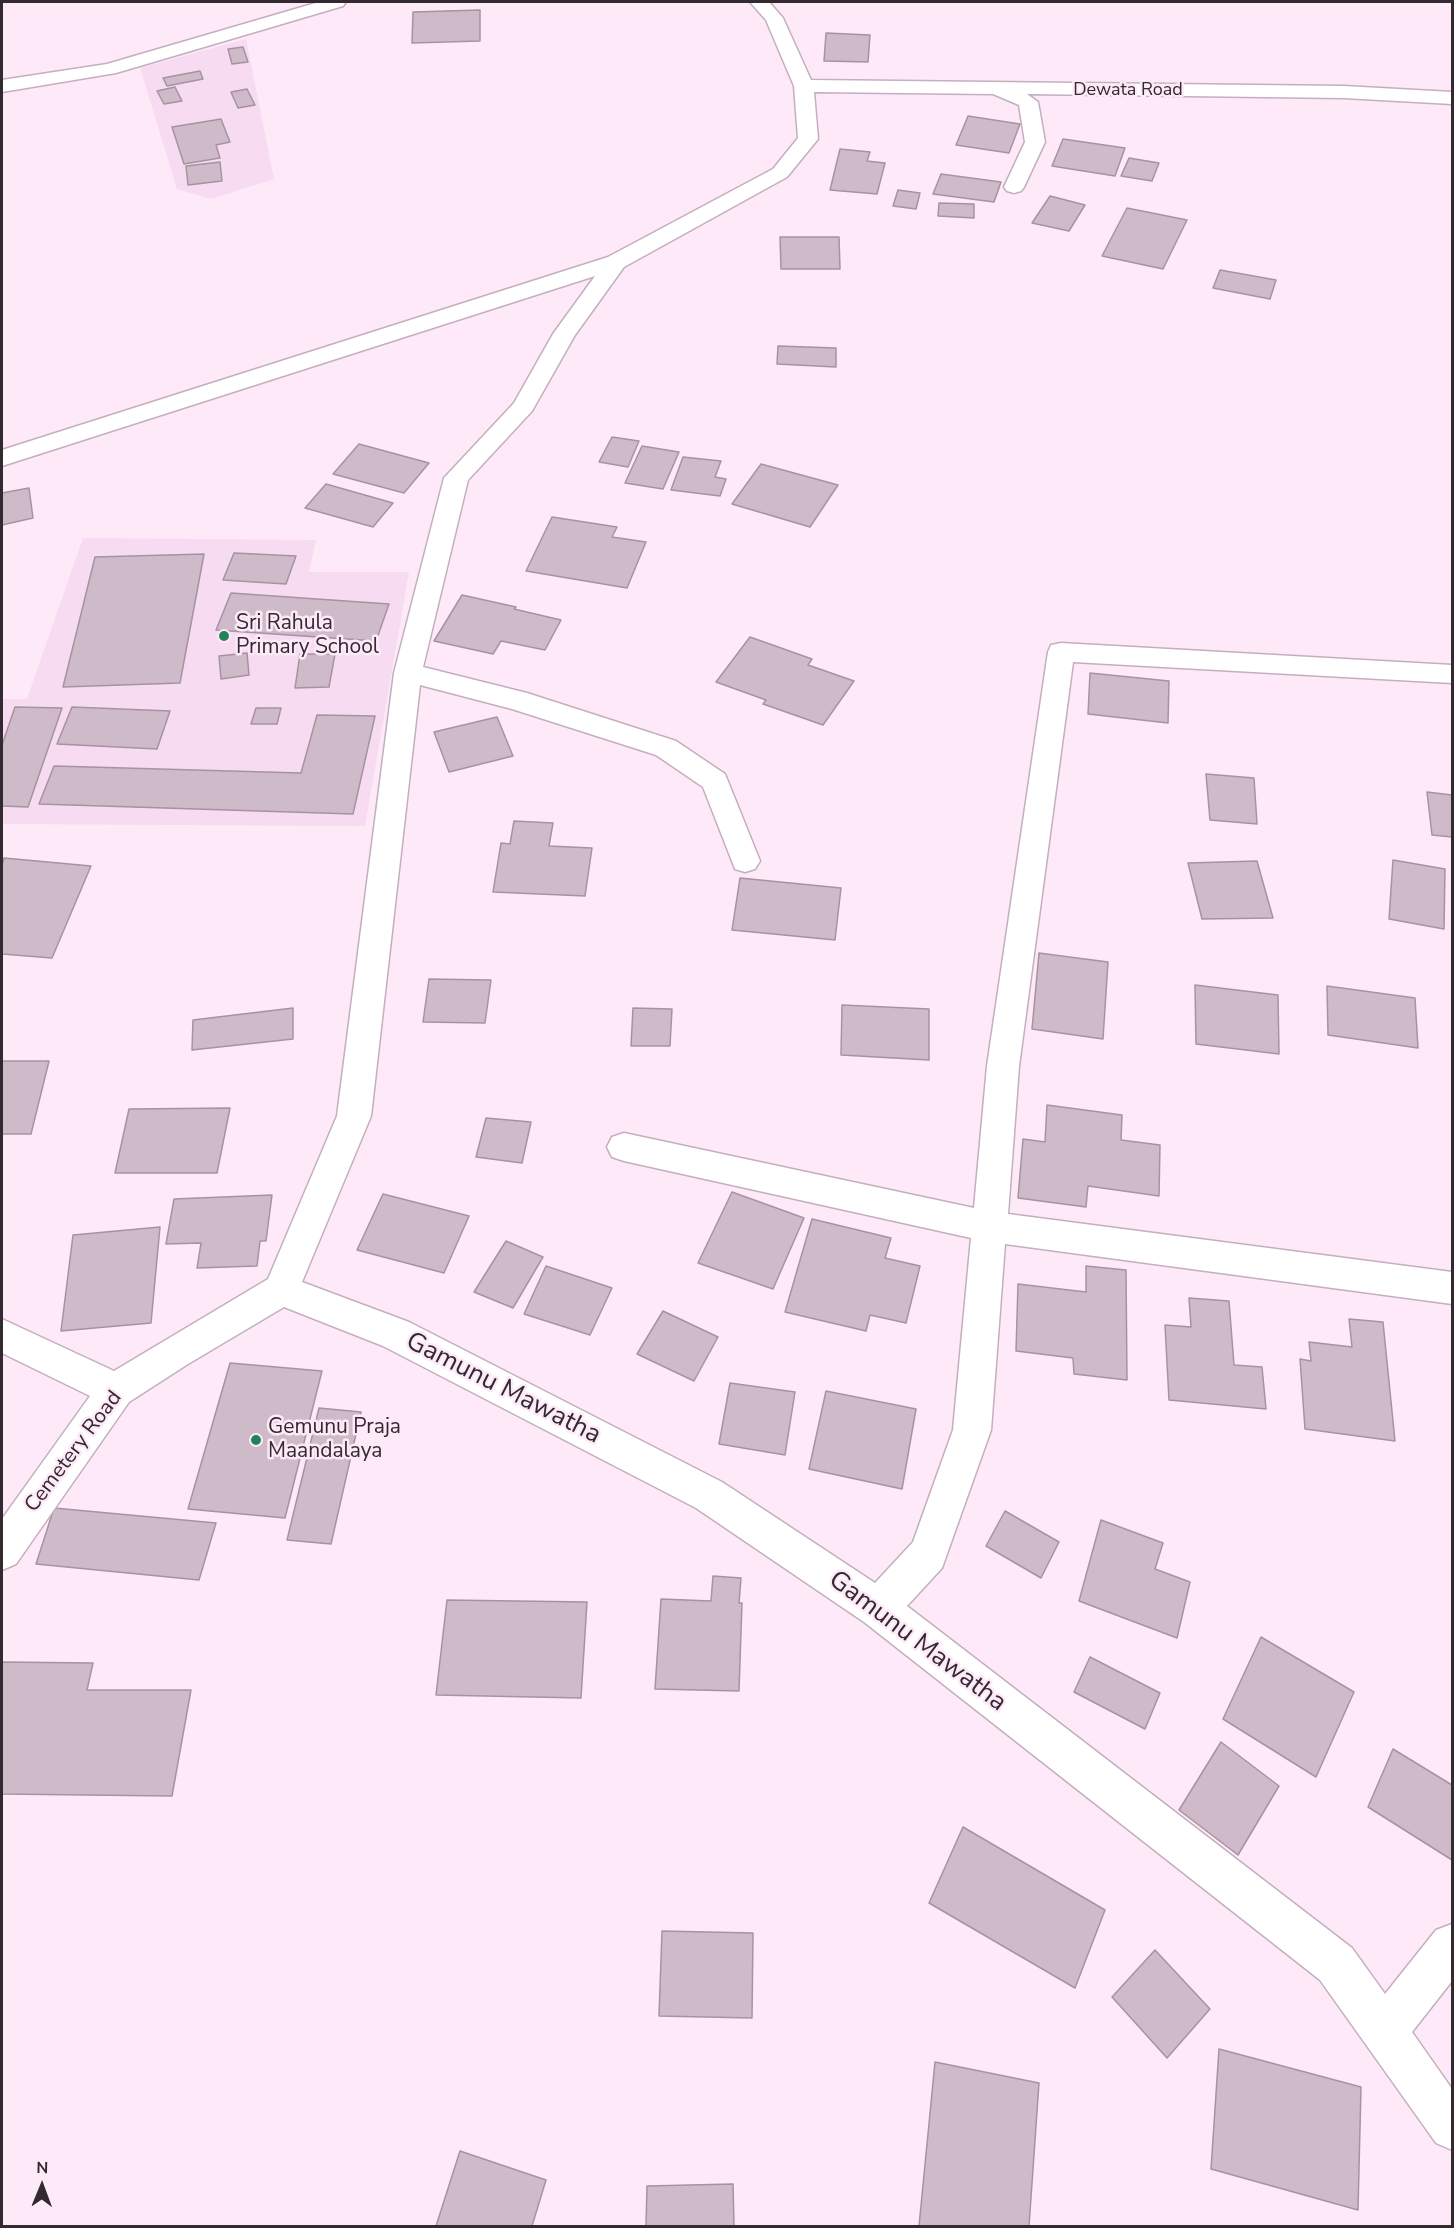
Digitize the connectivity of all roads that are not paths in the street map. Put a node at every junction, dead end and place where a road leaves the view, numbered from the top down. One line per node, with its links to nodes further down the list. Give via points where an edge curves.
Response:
1 (337, 2): 3 (street, via 110,69)
2 (759, 2): 4 (street, via 774,18)
3 (2, 86)
4 (804, 86): 5 (street, Dewata Road); 8 (street, via 808,139 780,172)
5 (1000, 90): 6 (street, Dewata Road, via 1344,92); 7 (street, via 1028,102 1035,142)
6 (1452, 98)
7 (1014, 187)
8 (616, 262): 9 (street); 10 (street, via 564,334 524,406 456,478)
9 (2, 458)
10 (408, 673): 12 (street, via 517,700 666,748 715,781); 16 (street, via 354,1116)
11 (1452, 674): 14 (street, via 1061,652 1003,1066)
12 (745, 861)
13 (624, 1147): 14 (street)
14 (990, 1227): 15 (street); 20 (street, via 972,1430 928,1554)
15 (1452, 1288)
16 (281, 1290): 18 (street, Cemetery Road); 20 (street, Gamunu Mawatha, via 396,1334 709,1495)
17 (2, 1335): 18 (street)
18 (116, 1390): 19 (street, Cemetery Road)
19 (2, 1551)
20 (878, 1608): 22 (street, Gamunu Mawatha, via 1336,1964)
21 (1452, 1946): 22 (street)
22 (1384, 2031): 23 (street, Gamunu Mawatha)
23 (1452, 2127)

